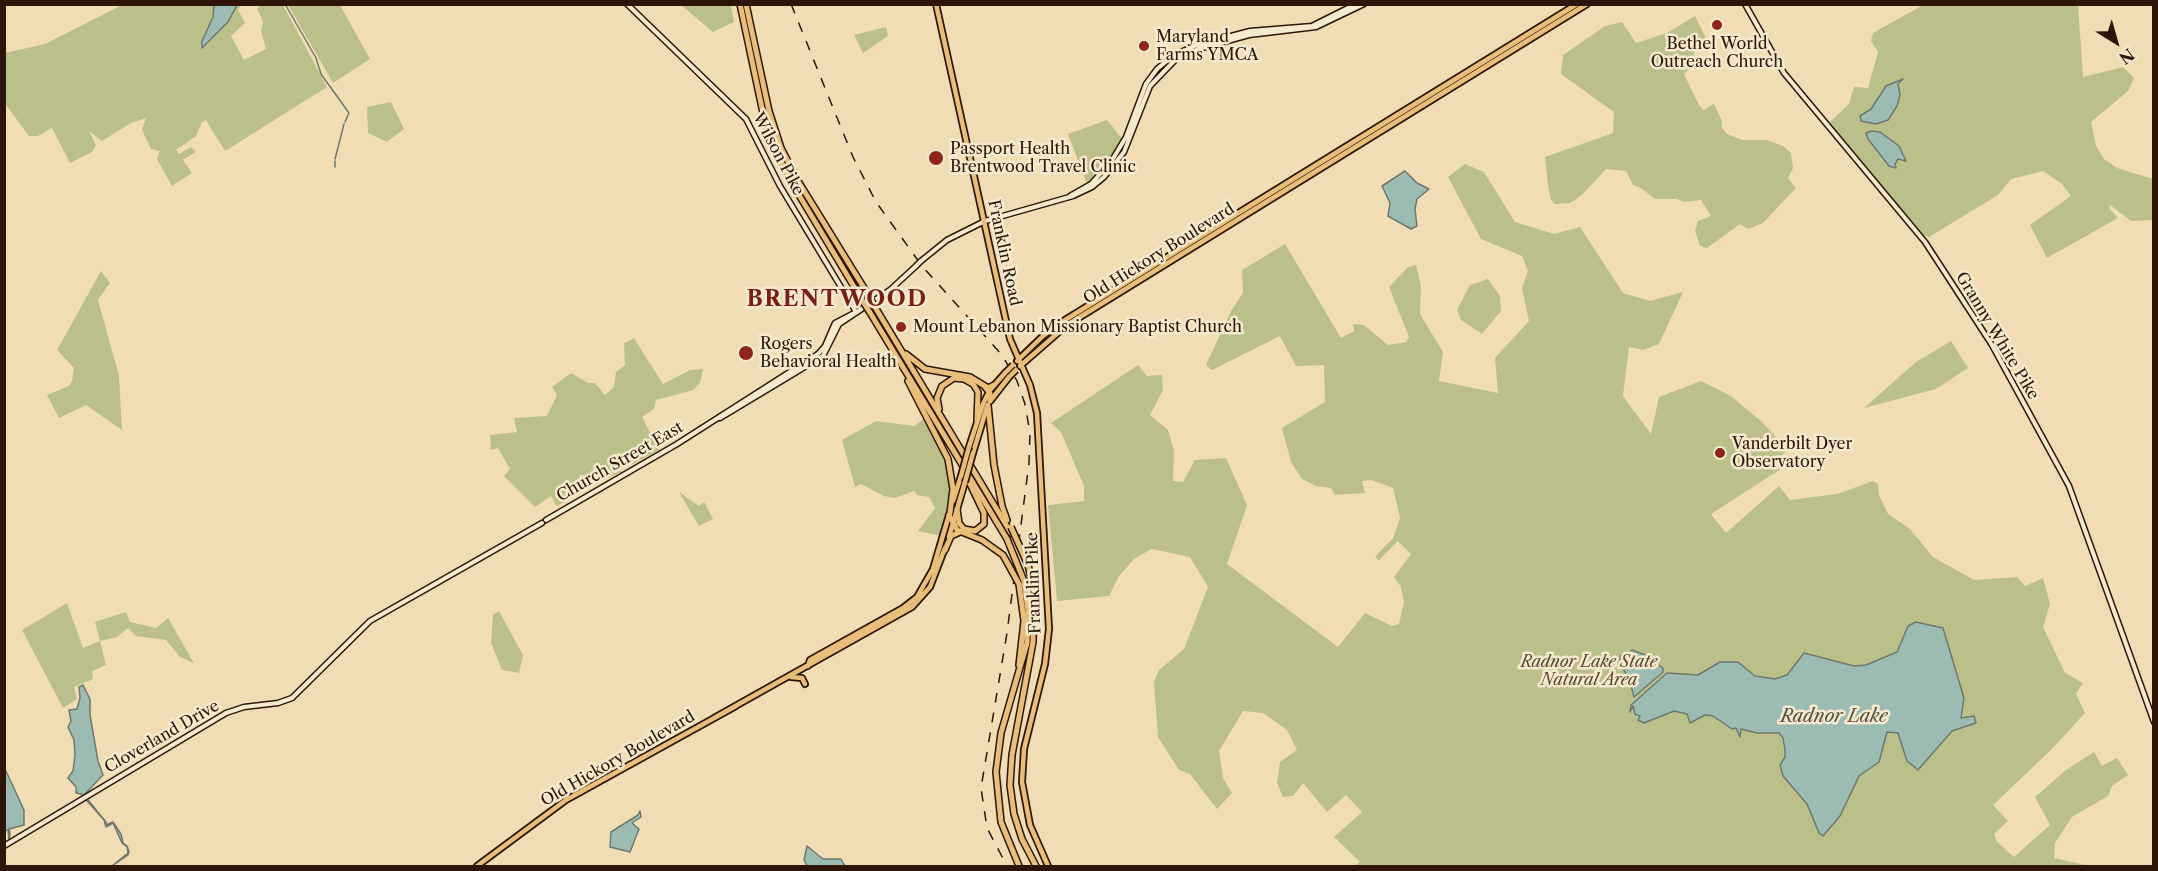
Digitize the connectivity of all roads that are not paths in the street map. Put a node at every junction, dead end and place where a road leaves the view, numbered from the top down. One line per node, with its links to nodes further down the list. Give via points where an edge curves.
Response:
1 (627, 4): 16 (main road, Wilson Pike, via 748,121 780,186)
2 (740, 4): 17 (highway, bridge, via 760,102 774,147)
3 (746, 4): 15 (highway, bridge, via 769,111 782,148)
4 (936, 4): 14 (main road, Franklin Road)
5 (1364, 4): 9 (main road, Church Street East)
6 (1577, 4): 10 (main road, Old Hickory Boulevard)
7 (1587, 4): 10 (main road, Old Hickory Boulevard)
8 (1745, 4): 37 (main road, Granny White Pike, via 1788,78 1925,242 2000,358 2069,486)
9 (1356, 6): 14 (main road, Church Street East, via 1316,27 1249,35 1182,53 1160,66 1142,97 1124,152 1087,190)
10 (1553, 22): 11 (main road, Old Hickory Boulevard)
11 (1395, 120): 13 (main road, Old Hickory Boulevard); 18 (main road, Old Hickory Boulevard, via 1059,331)
12 (1338, 143): 13 (main road)
13 (1349, 145): 18 (main road, Old Hickory Boulevard, via 1055,326)
14 (985, 221): 16 (main road, Church Street East, bridge, via 947,240 890,290); 18 (main road, Franklin Road)
15 (875, 308): 21 (highway, via 919,366 931,372 970,377); 24 (highway)
16 (855, 312): 28 (main road, Church Street East, via 837,327 823,356)
17 (899, 361): 25 (highway); 27 (highway, via 948,459 953,489)
18 (1017, 365): 19 (main road, Old Hickory Boulevard, bridge); 42 (main road, Franklin Pike, via 1030,385 1037,413 1049,623 1046,657 1024,749 1022,782 1029,825)
19 (1007, 374): 20 (main road, Old Hickory Boulevard); 22 (main road, Old Hickory Boulevard)
20 (994, 385): 21 (highway)
21 (987, 389): 22 (highway); 23 (main road, Old Hickory Boulevard)
22 (989, 403): 26 (main road, Old Hickory Boulevard, bridge); 30 (highway, via 997,483)
23 (977, 420): 24 (highway, via 978,392 969,381 954,378 942,386 937,398); 27 (main road, Old Hickory Boulevard, bridge)
24 (948, 427): 30 (highway)
25 (949, 445): 26 (highway, via 983,511 984,524 975,531 963,529); 33 (highway, bridge, via 1007,539)
26 (957, 509): 29 (main road, Old Hickory Boulevard)
27 (949, 514): 29 (highway); 34 (main road, Old Hickory Boulevard, via 924,588 910,603 810,660)
28 (544, 521): 38 (main road, Cloverland Drive, via 370,621 295,696 228,712)
29 (953, 524): 31 (highway); 32 (main road, Old Hickory Boulevard)
30 (1011, 530): 41 (highway, bridge, via 1027,566 1034,605 1033,642 1010,786 1022,839)
31 (960, 532): 32 (highway, via 951,536); 33 (highway, bridge, via 982,540 1003,555)
32 (945, 550): 34 (main road, Old Hickory Boulevard, via 930,586 912,607)
33 (1021, 582): 40 (highway, via 1028,608 1028,636 999,744 996,783 1002,826)
34 (808, 666): 35 (main road, Old Hickory Boulevard)
35 (788, 677): 36 (main road, via 800,677); 39 (main road, Old Hickory Boulevard, via 566,800)
36 (806, 684)
37 (2154, 722)
38 (4, 846)
39 (477, 867)
40 (1019, 867)
41 (1036, 867)
42 (1048, 867)

